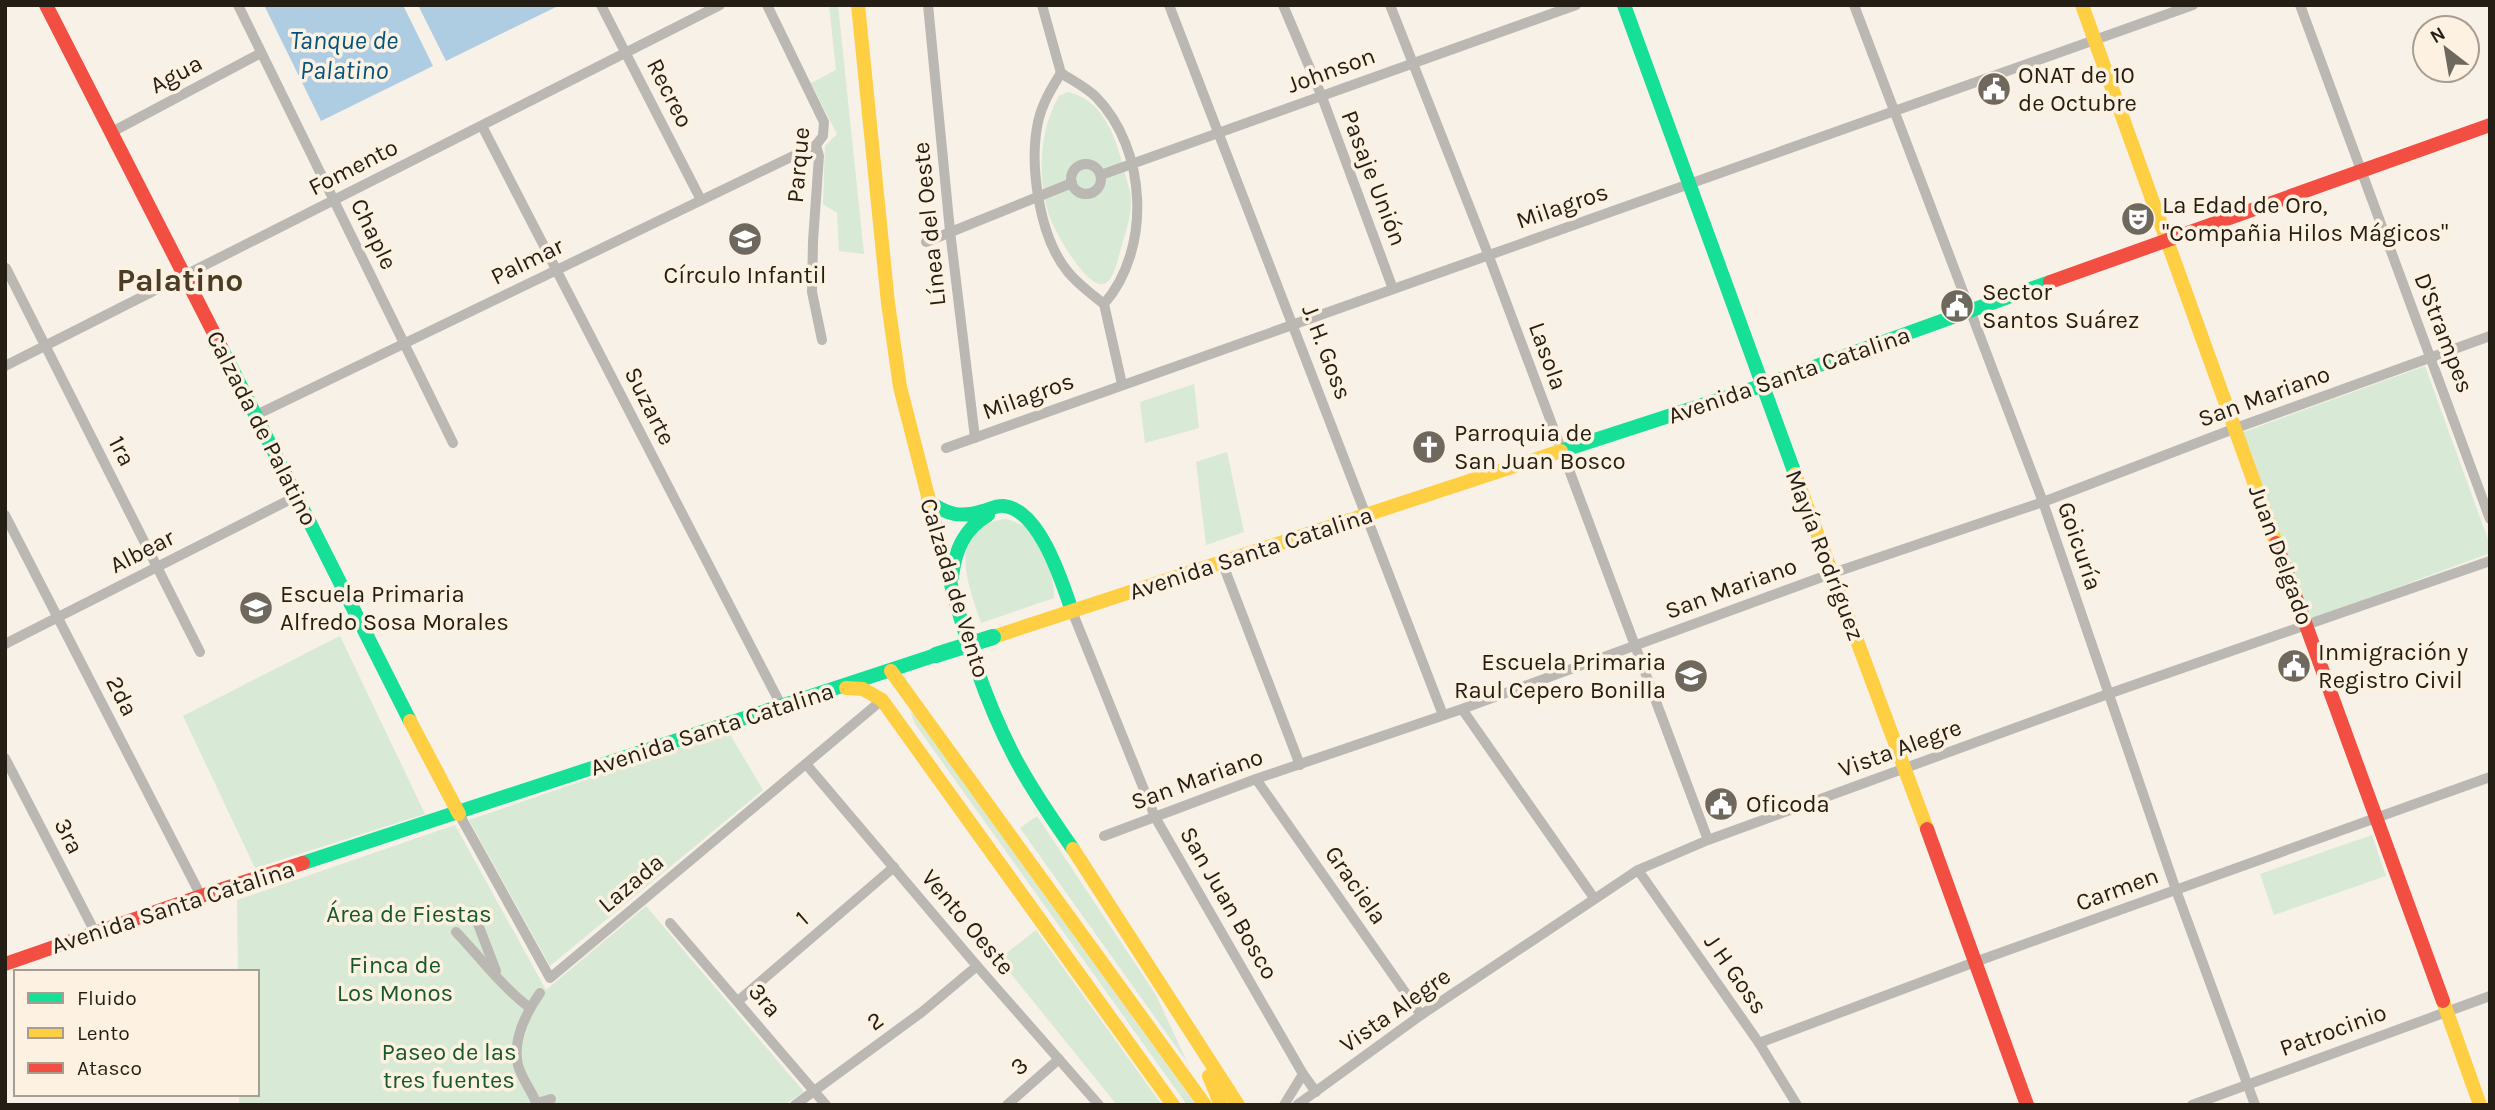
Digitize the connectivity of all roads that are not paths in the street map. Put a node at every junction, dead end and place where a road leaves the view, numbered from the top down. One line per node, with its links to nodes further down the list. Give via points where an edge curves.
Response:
1 (46, 5): 28 (main road, Calzada de Palatino)
2 (238, 5): 19 (street, Chaple)
3 (601, 5): 20 (street, Recreo)
4 (720, 5): 20 (street, Fomento)
5 (767, 5): 29 (street, Parque, via 824,122 823,136)
6 (858, 5): 64 (main road, Calzada de Vento, via 887,303 900,387)
7 (928, 5): 38 (street, Línea del Oeste)
8 (1042, 5): 22 (street)
9 (1169, 5): 27 (street, J. H. Goss)
10 (1283, 5): 23 (street, Pasaje Unión)
11 (1390, 5): 21 (street, Lasola)
12 (1576, 5): 21 (street, Johnson)
13 (1624, 5): 34 (main road, Mayía Rodríguez)
14 (1854, 5): 24 (street, Goicuría)
15 (2082, 5): 18 (main road, Juan Delgado)
16 (2193, 5): 18 (street, Milagros)
17 (2300, 5): 31 (street, D'Strampes)
18 (2096, 41): 24 (street, Milagros); 40 (main road, Juan Delgado)
19 (261, 52): 28 (street, Agua); 36 (street, Chaple)
20 (626, 53): 25 (street, Fomento); 37 (street, Recreo)
21 (1414, 62): 23 (street, Johnson); 41 (street, Lasola)
22 (1061, 73): 30 (street, via 1090,90 1110,113); 35 (street, via 1038,122 1035,162)
23 (1321, 97): 27 (street, Johnson); 45 (street, Pasaje Unión)
24 (1895, 112): 34 (street, Milagros); 47 (street, Goicuría)
25 (482, 125): 36 (street, Fomento); 43 (street, Suzarte)
26 (2490, 125): 31 (main road, Avenida Santa Catalina)
27 (1219, 132): 30 (street, Johnson); 48 (street, J. H. Goss)
28 (110, 133): 44 (main road, Calzada de Palatino)
29 (816, 145): 37 (street, Palmar); 50 (street, Parque, via 812,292)
30 (1130, 163): 32 (street, Johnson); 46 (street, via 1137,191 1135,230 1121,276)
31 (2361, 173): 40 (main road, Avenida Santa Catalina); 53 (street, D'Strampes)
32 (1101, 175): 33 (street, Johnson, via 1099,187 1092,193 1077,191); 33 (street, Johnson, via 1094,166 1084,164 1072,173)
33 (1072, 183): 35 (street, Johnson)
34 (1689, 183): 41 (street, Milagros); 56 (main road, Mayía Rodríguez)
35 (1039, 196): 38 (street, Johnson); 46 (street, via 1049,240 1058,257)
36 (334, 200): 44 (street, Fomento); 51 (street, Chaple)
37 (701, 200): 43 (street, Palmar)
38 (950, 231): 39 (street, Johnson); 59 (street, Línea del Oeste)
39 (926, 242)
40 (2166, 242): 47 (main road, Avenida Santa Catalina); 58 (main road, Juan Delgado)
41 (1488, 254): 45 (street, Milagros); 62 (street, Lasola)
42 (6, 268): 52 (street, 1ra)
43 (556, 270): 51 (street, Palmar); 85 (street, Suzarte)
44 (184, 276): 52 (street, Fomento); 57 (main road, Calzada de Palatino)
45 (1393, 289): 48 (street, Milagros)
46 (1104, 304): 55 (street)
47 (1970, 312): 56 (main road, Avenida Santa Catalina); 65 (street, Goicuría)
48 (1294, 326): 55 (street, Milagros); 67 (street, J. H. Goss)
49 (2490, 336): 53 (street, San Mariano)
50 (822, 340)
51 (404, 344): 57 (street, Palmar); 60 (street, Chaple)
52 (45, 346): 54 (street, Fomento); 72 (street, 1ra)
53 (2432, 357): 58 (street, San Mariano); 68 (street, D'Strampes)
54 (5, 366)
55 (1122, 384): 59 (street, Milagros)
56 (1761, 386): 62 (main road, Avenida Santa Catalina); 73 (main road, Mayía Rodríguez)
57 (256, 415): 63 (main road, Calzada de Palatino)
58 (2236, 428): 65 (street, San Mariano); 77 (main road, Juan Delgado)
59 (975, 438): 61 (street, Milagros)
60 (453, 443)
61 (946, 448)
62 (1561, 452): 67 (main road, Avenida Santa Catalina); 79 (street, Lasola)
63 (297, 496): 72 (street, Albear); 94 (main road, Calzada de Palatino)
64 (928, 501): 69 (main road, via 957,516 1005,506); 74 (main road, Calzada de Vento)
65 (2043, 502): 73 (street, San Mariano); 83 (street, Goicuría)
66 (5, 515): 76 (street, 2da)
67 (1367, 515): 71 (main road, Avenida Santa Catalina); 87 (street, J. H. Goss)
68 (2490, 519)
69 (1030, 522): 74 (main road, via 1000,512 972,526 957,549); 75 (main road, via 1041,536)
70 (2490, 561): 77 (street, Vista Alegre)
71 (1222, 562): 75 (main road, Avenida Santa Catalina); 90 (street)
72 (157, 567): 76 (street, Albear); 80 (street, 1ra)
73 (1833, 573): 79 (street, San Mariano); 91 (main road, Mayía Rodríguez)
74 (952, 587): 113 (main road, Calzada de Vento, via 990,704 1015,758)
75 (1072, 611): 81 (main road, Avenida Santa Catalina, bridge); 95 (street, San Juan Bosco)
76 (58, 617): 78 (street, Albear); 102 (street, 2da)
77 (2306, 625): 83 (street, Vista Alegre); 96 (main road, Juan Delgado)
78 (5, 644)
79 (1635, 645): 86 (street, San Mariano); 98 (street, Lasola)
80 (200, 652)
81 (891, 671): 82 (main road, Avenida Santa Catalina); 84 (main road, via 884,680); 132 (main road)
82 (837, 688): 84 (main road, via 863,690); 85 (main road, Avenida Santa Catalina)
83 (2108, 694): 91 (street, Vista Alegre); 101 (street, Goicuría)
84 (882, 700): 89 (street, Lazada); 131 (main road)
85 (781, 705): 94 (main road, Avenida Santa Catalina)
86 (1462, 709): 87 (street, San Mariano); 103 (street)
87 (1443, 715): 90 (street, San Mariano)
88 (5, 758): 107 (street, 3ra)
89 (806, 764): 94 (street, Lazada, via 550,978); 99 (street, Vento Oeste)
90 (1300, 765): 93 (street, San Mariano)
91 (1904, 768): 98 (street, Vista Alegre); 108 (main road, Mayía Rodríguez)
92 (2490, 778): 96 (street, Carmen)
93 (1256, 779): 95 (street, San Mariano); 118 (street, Graciela)
94 (459, 814): 102 (main road, Avenida Santa Catalina)
95 (1155, 817): 97 (street, San Mariano); 121 (street, San Juan Bosco)
96 (2376, 819): 101 (street, Carmen); 117 (main road, Juan Delgado)
97 (1104, 836)
98 (1708, 840): 100 (street, Vista Alegre)
99 (894, 867): 110 (street, Vento Oeste); 115 (street, 1)
100 (1638, 870): 103 (street, Vista Alegre); 119 (street, J H Goss)
101 (2176, 890): 108 (street, Carmen); 122 (street, Goicuría)
102 (201, 896): 107 (main road, Avenida Santa Catalina)
103 (1594, 898): 118 (street, Vista Alegre)
104 (473, 911): 111 (street)
105 (670, 923): 115 (street, 3ra)
106 (456, 932): 111 (street)
107 (95, 933): 109 (main road, Avenida Santa Catalina)
108 (1975, 962): 119 (street, Carmen); 138 (main road, Mayía Rodríguez)
109 (5, 964)
110 (977, 966): 120 (street, Vento Oeste); 123 (street, 2)
111 (498, 976): 116 (street, via 512,995)
112 (540, 993): 116 (street)
113 (1168, 995): 133 (main road); 134 (main road, Calzada de Vento)
114 (2490, 996): 117 (street, Patrocinio)
115 (738, 1001): 123 (street, 3ra)
116 (530, 1008): 126 (street, via 519,1032 517,1063)
117 (2446, 1012): 122 (street, Patrocinio); 141 (main road, Juan Delgado)
118 (1421, 1015): 124 (street, Vista Alegre)
119 (1759, 1043): 137 (street, J H Goss)
120 (1059, 1059): 129 (street, 3); 130 (street, Vento Oeste)
121 (1303, 1074): 124 (street, San Juan Bosco); 135 (street)
122 (2247, 1084): 139 (street, Patrocinio); 140 (street, Goicuría)
123 (815, 1092): 127 (street, 2); 128 (street, 3ra)
124 (1316, 1092): 136 (street, Vista Alegre)
125 (551, 1099): 126 (street)
126 (537, 1104)
127 (795, 1105)
128 (826, 1105)
129 (1007, 1105)
130 (1099, 1105)
131 (1172, 1105)
132 (1205, 1105)
133 (1221, 1105)
134 (1238, 1105)
135 (1284, 1105)
136 (1297, 1105)
137 (1797, 1105)
138 (2027, 1105)
139 (2192, 1105)
140 (2255, 1105)
141 (2480, 1105)

